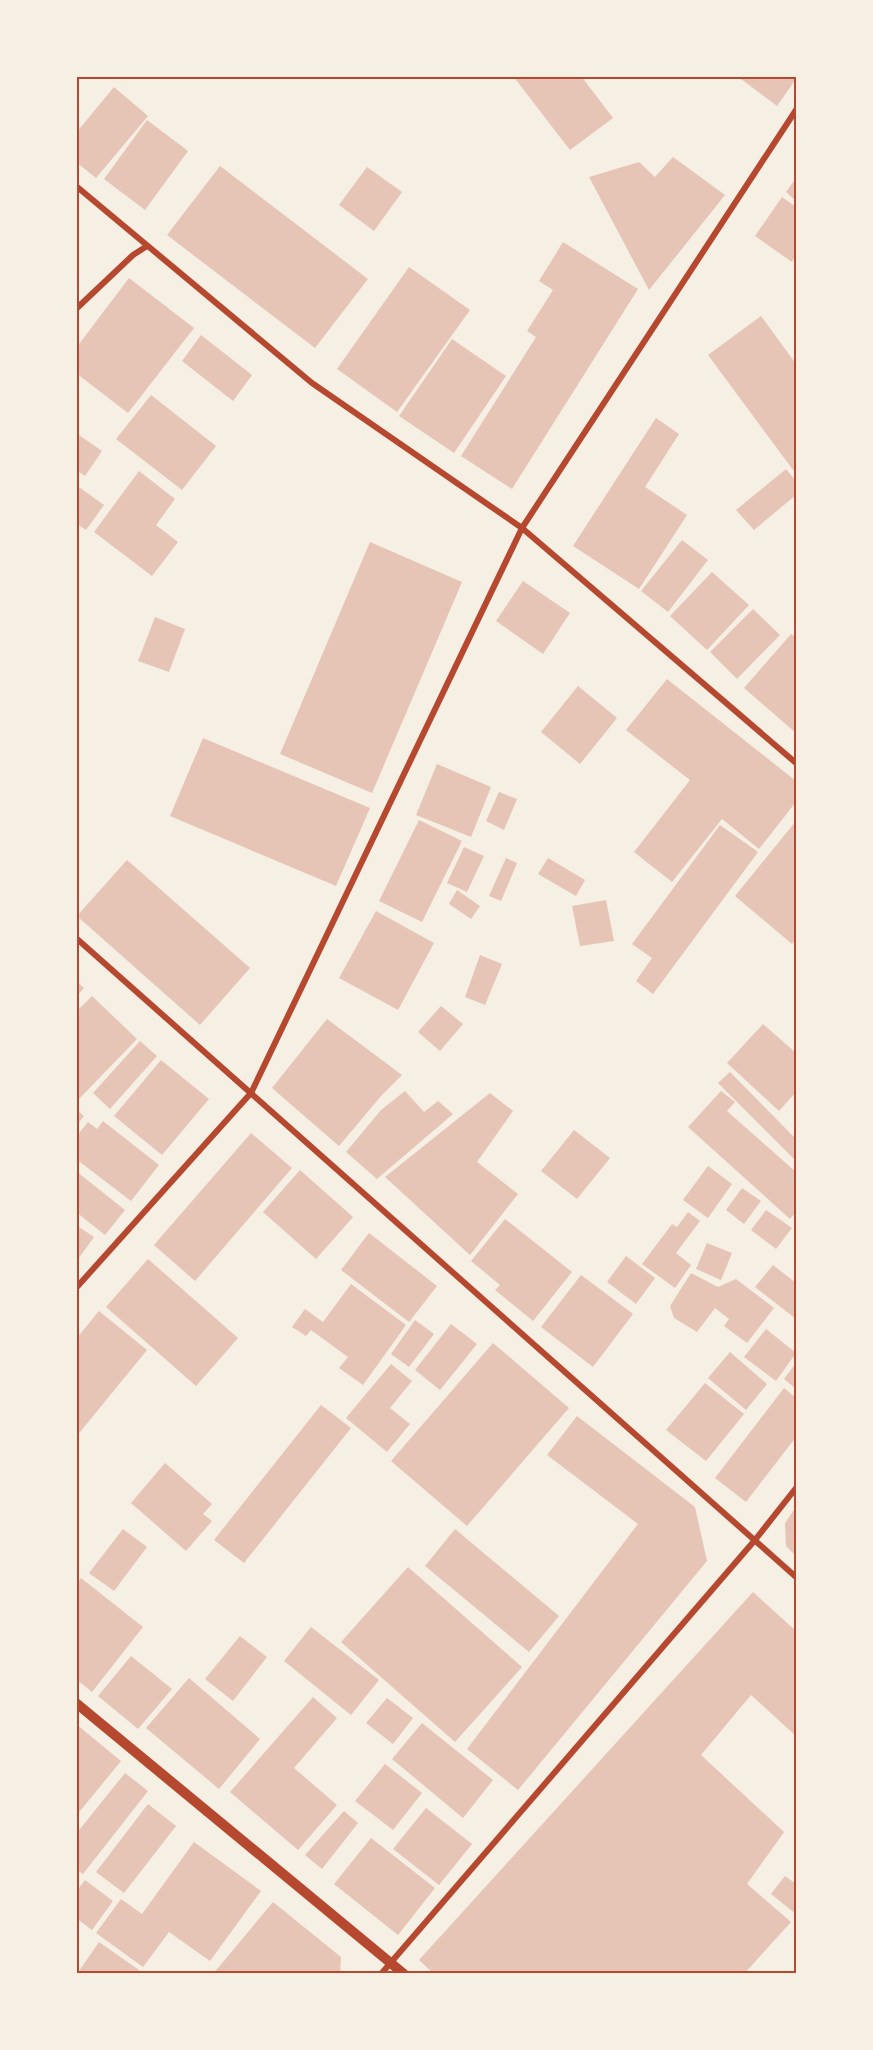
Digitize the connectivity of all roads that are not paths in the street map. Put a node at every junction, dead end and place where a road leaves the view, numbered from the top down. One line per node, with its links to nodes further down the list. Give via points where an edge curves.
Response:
1 (796, 110): 5 (street)
2 (76, 186): 3 (street)
3 (147, 246): 4 (street); 5 (street, via 312,383)
4 (76, 309)
5 (522, 528): 6 (street); 8 (street)
6 (796, 763)
7 (76, 938): 8 (street)
8 (251, 1093): 9 (street); 11 (street)
9 (76, 1288)
10 (796, 1488): 11 (street)
11 (754, 1540): 12 (street); 14 (street)
12 (796, 1577)
13 (76, 1703): 14 (street)
14 (392, 1962): 15 (street); 16 (street)
15 (381, 1974)
16 (404, 1974)

